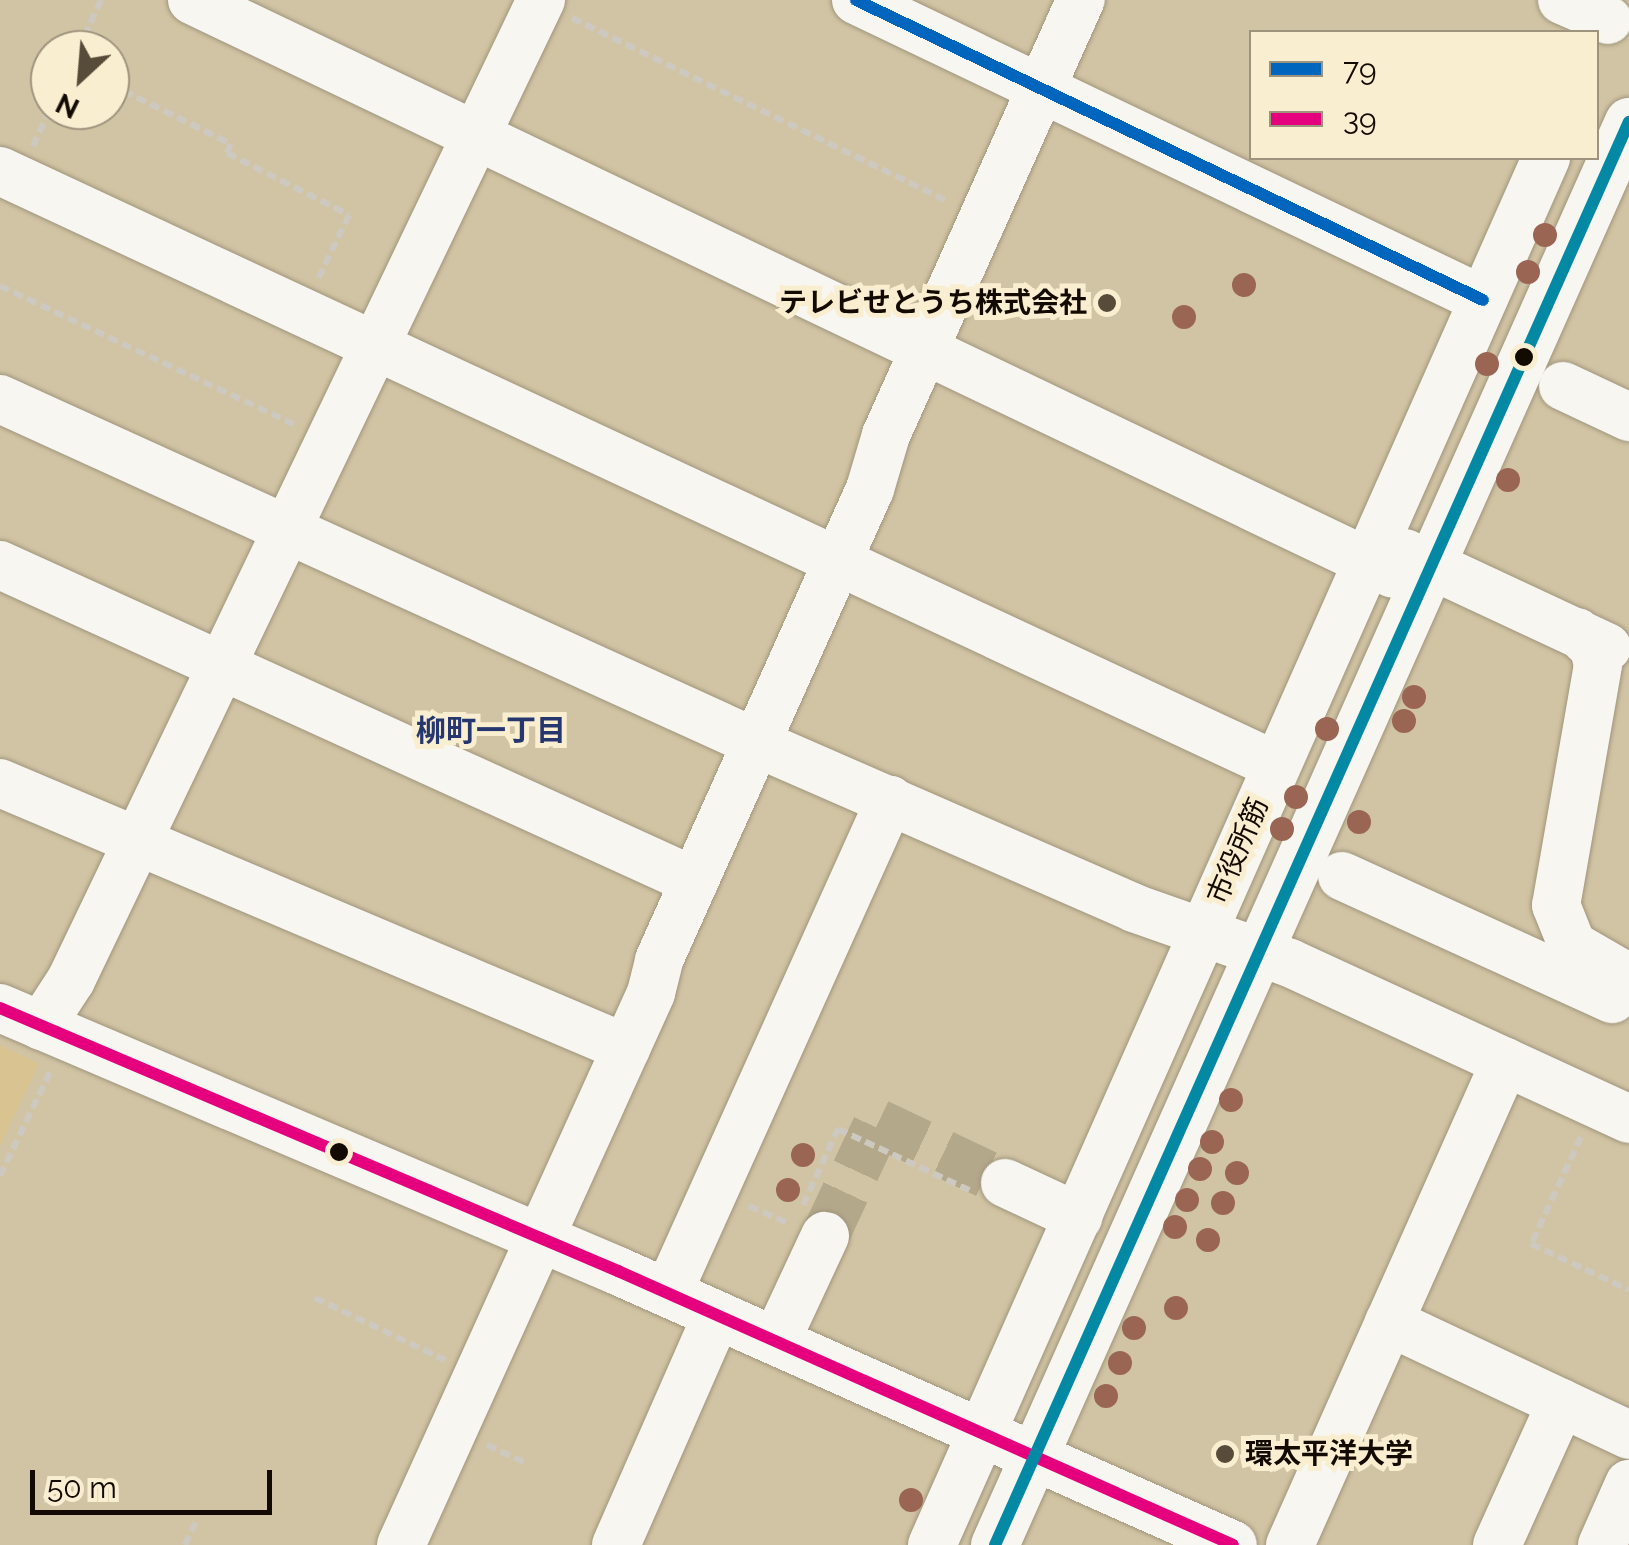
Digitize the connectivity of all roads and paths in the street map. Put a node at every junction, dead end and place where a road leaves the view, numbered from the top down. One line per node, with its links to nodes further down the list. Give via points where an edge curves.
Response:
1 (101, 0): 8 (path)
2 (192, 0): 12 (street)
3 (856, 0): 9 (street)
4 (1082, 0): 9 (street)
5 (1562, 0): 7 (street)
6 (540, 1): 12 (street); 15 (path)
7 (1609, 17)
8 (87, 30)
9 (1043, 89): 17 (street); 20 (street)
10 (130, 94): 18 (path, via 350,215)
11 (1629, 122): 29 (street)
12 (476, 136): 19 (street); 20 (street)
13 (1545, 160): 17 (street, 市役所筋)
14 (0, 170): 18 (street)
15 (954, 204)
16 (0, 286): 24 (path)
17 (1482, 300): 26 (street, 市役所筋)
18 (302, 311): 19 (street)
19 (376, 346): 24 (street); 27 (street)
20 (926, 351): 26 (street); 27 (street)
21 (1563, 386): 23 (street)
22 (0, 398): 25 (street)
23 (1629, 418)
24 (329, 441): 25 (street)
25 (288, 527): 32 (street); 33 (street)
26 (1369, 549): 29 (street); 34 (street, 市役所筋)
27 (838, 562): 33 (street); 34 (street)
28 (0, 565): 32 (street)
29 (1430, 577): 30 (street); 41 (street)
30 (1577, 632): 31 (street); 42 (street, via 1594,648 1598,666 1556,905 1572,945)
31 (1629, 658)
32 (222, 667): 37 (street); 39 (street)
33 (759, 744): 36 (street); 39 (street)
34 (1274, 765): 40 (street, 市役所筋)
35 (0, 783): 37 (street)
36 (890, 800): 40 (street); 50 (street)
37 (136, 842): 44 (street, via 71,980); 45 (street)
38 (1342, 876): 43 (street)
39 (694, 881): 45 (street)
40 (1202, 932): 41 (street); 51 (street, 市役所筋)
41 (1260, 953): 46 (street); 64 (street)
42 (1629, 978)
43 (1629, 1007)
44 (36, 1024): 48 (path); 53 (street)
45 (626, 1048): 53 (street)
46 (1505, 1062): 47 (street); 58 (street)
47 (1613, 1112): 54 (path, via 1531,1244)
48 (0, 1176)
49 (989, 1188): 50 (path, via 838,1130 793,1225); 51 (street)
50 (716, 1191): 55 (street)
51 (1078, 1218): 62 (street, 市役所筋)
52 (825, 1236): 59 (street)
53 (540, 1237): 55 (street); 68 (street)
54 (1629, 1290)
55 (668, 1293): 57 (street)
56 (315, 1298): 60 (path)
57 (717, 1315): 59 (street); 69 (street)
58 (1390, 1322): 61 (street); 73 (street)
59 (776, 1341): 62 (street)
60 (464, 1370)
61 (1561, 1403): 63 (street); 74 (street)
62 (983, 1430): 64 (street); 70 (street, 市役所筋)
63 (1629, 1435)
64 (1035, 1454): 71 (street); 72 (street)
65 (1629, 1484): 75 (street)
66 (197, 1519): 67 (path)
67 (185, 1545)
68 (401, 1545)
69 (616, 1545)
70 (932, 1545)
71 (995, 1545)
72 (1233, 1545)
73 (1290, 1545)
74 (1497, 1545)
75 (1602, 1545)

